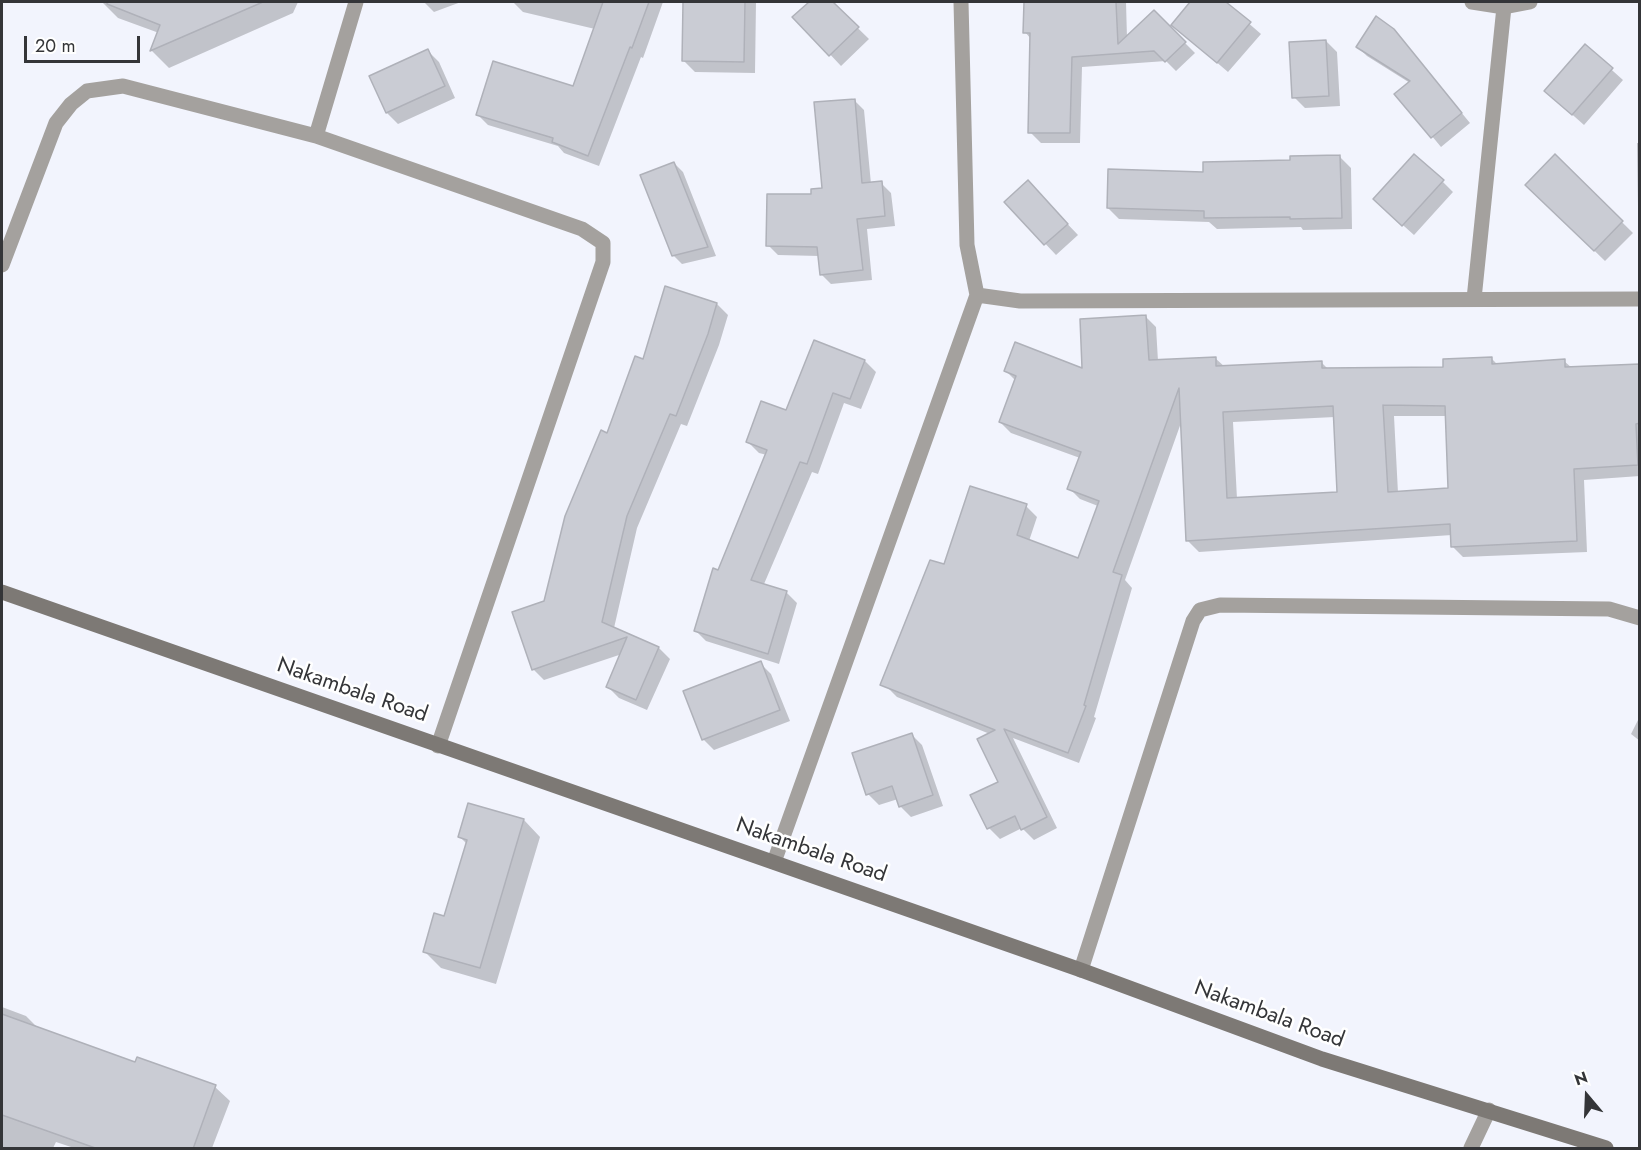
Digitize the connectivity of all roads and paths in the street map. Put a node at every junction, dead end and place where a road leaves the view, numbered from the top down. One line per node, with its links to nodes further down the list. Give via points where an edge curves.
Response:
1 (356, 2): 6 (street)
2 (961, 2): 8 (street, via 967,245)
3 (1472, 2): 5 (street)
4 (1530, 2): 5 (street)
5 (1504, 7): 9 (street)
6 (316, 136): 7 (street, via 123,86 87,91 70,104 56,123); 13 (street, via 582,229 603,243 603,262)
7 (2, 265)
8 (977, 295): 9 (street, via 1020,302); 14 (street)
9 (1474, 299): 10 (street)
10 (1640, 299)
11 (2, 592): 13 (main road, Nakambala Road)
12 (1640, 618): 15 (street, via 1609,609 1220,605 1200,610 1192,621)
13 (438, 746): 14 (main road, Nakambala Road)
14 (774, 862): 15 (main road, Nakambala Road)
15 (1081, 970): 16 (main road, Nakambala Road, via 1322,1059)
16 (1489, 1110): 17 (street); 18 (main road, Nakambala Road)
17 (1472, 1149)
18 (1606, 1149)

